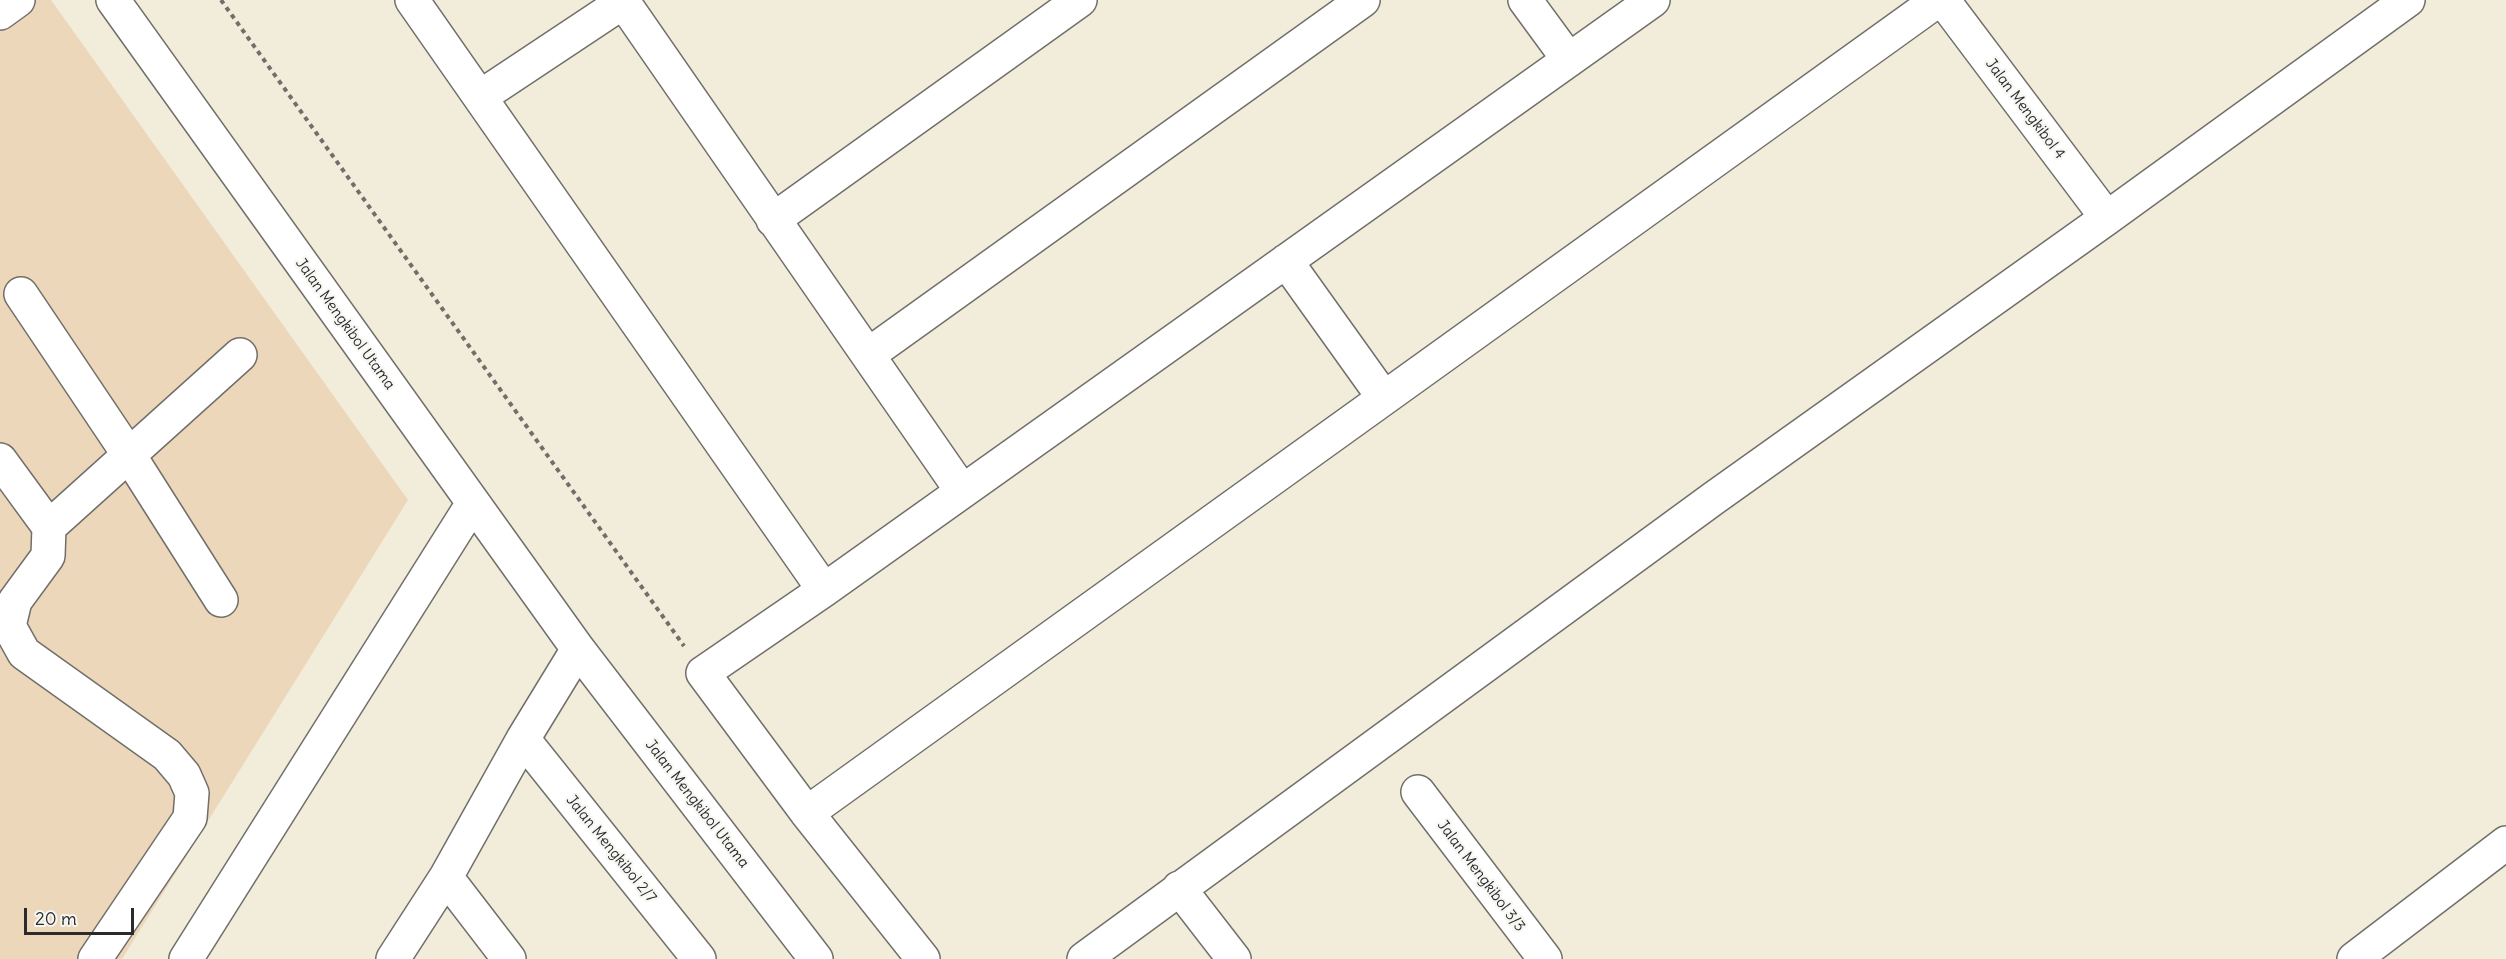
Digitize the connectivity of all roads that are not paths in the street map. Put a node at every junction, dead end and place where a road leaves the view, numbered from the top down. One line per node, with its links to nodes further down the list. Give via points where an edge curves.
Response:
1 (18, 0): 12 (street)
2 (113, 0): 25 (street, Jalan Mengkibol Utama)
3 (412, 0): 14 (street)
4 (1080, 0): 16 (street)
5 (1363, 0): 20 (street)
6 (1525, 0): 13 (street)
7 (1653, 0): 13 (street)
8 (1938, 0): 21 (street)
9 (1943, 0): 15 (street, Jalan Mengkibol 4)
10 (2408, 0): 15 (street)
11 (622, 1): 14 (street); 16 (street)
12 (0, 14)
13 (1569, 60): 17 (street)
14 (480, 97): 27 (street)
15 (2107, 218): 35 (street, via 1714,498)
16 (773, 220): 20 (street)
17 (1286, 261): 21 (street); 24 (street)
18 (21, 294): 22 (street)
19 (240, 355): 22 (street)
20 (868, 355): 24 (street)
21 (1384, 398): 32 (street)
22 (129, 455): 26 (street); 28 (street)
23 (0, 460): 26 (street)
24 (962, 492): 27 (street)
25 (473, 503): 29 (street, Jalan Mengkibol Utama); 38 (street)
26 (49, 527): 37 (street, via 48,556 15,601 9,626 24,653 167,755 184,775 192,793 190,818)
27 (824, 590): 32 (street, via 703,673)
28 (221, 600)
29 (578, 649): 30 (street); 42 (street, Jalan Mengkibol Utama)
30 (523, 739): 34 (street); 41 (street, Jalan Mengkibol 2/7)
31 (1418, 792): 46 (street, Jalan Mengkibol 3/3)
32 (807, 813): 43 (street)
33 (2506, 843): 36 (street)
34 (446, 877): 39 (street); 40 (street)
35 (1179, 888): 44 (street); 45 (street)
36 (2371, 954)
37 (95, 959)
38 (186, 959)
39 (393, 959)
40 (509, 959)
41 (699, 959)
42 (816, 959)
43 (923, 959)
44 (1084, 959)
45 (1233, 959)
46 (1545, 959)

